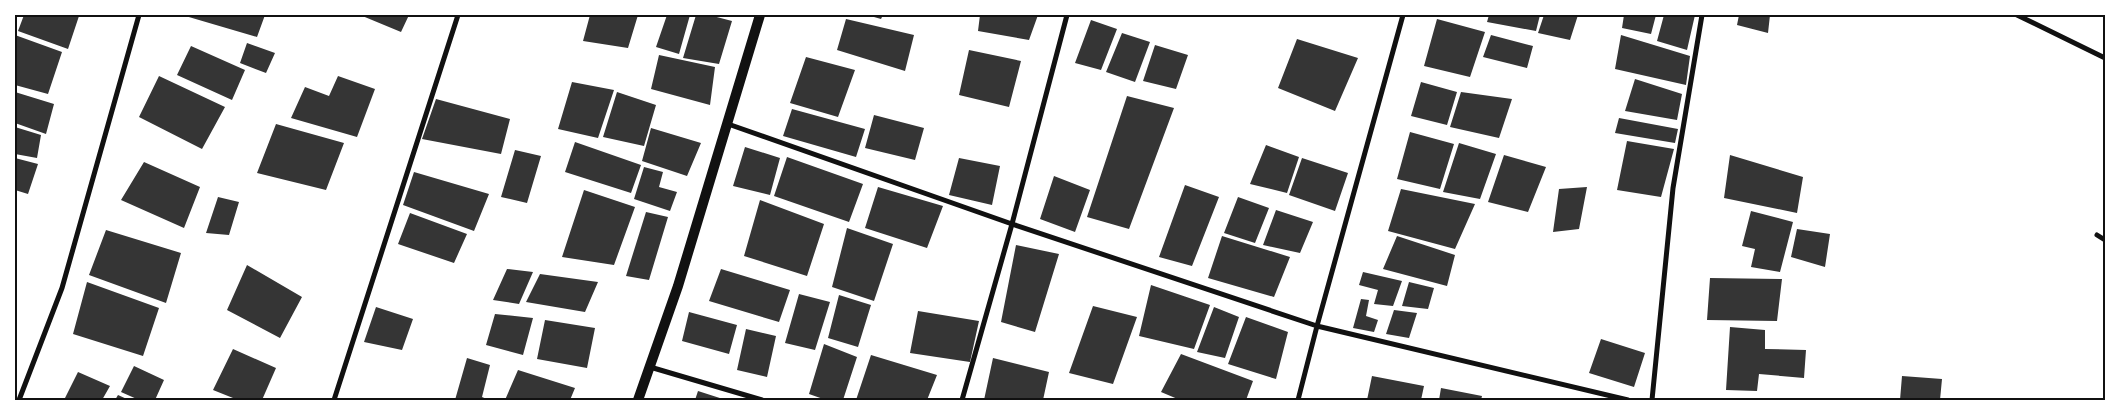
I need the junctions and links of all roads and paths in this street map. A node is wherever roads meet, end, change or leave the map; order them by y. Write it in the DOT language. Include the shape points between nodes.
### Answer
graph roads {
  1 [pos="139,15"];
  2 [pos="458,15"];
  3 [pos="760,15"];
  4 [pos="1067,15"];
  5 [pos="1402,15"];
  6 [pos="1702,15"];
  7 [pos="2017,15"];
  8 [pos="2105,58"];
  9 [pos="728,124"];
  10 [pos="1012,224"];
  11 [pos="2097,235"];
  12 [pos="2105,240"];
  13 [pos="1317,326"];
  14 [pos="649,367"];
  15 [pos="19,400"];
  16 [pos="334,400"];
  17 [pos="638,400"];
  18 [pos="762,400"];
  19 [pos="962,400"];
  20 [pos="1298,400"];
  21 [pos="1628,400"];
  22 [pos="1652,400"];
  1 -- 15 [label="street" via="62,288"];
  2 -- 16 [label="street"];
  3 -- 9 [label="main road"];
  4 -- 10 [label="street"];
  5 -- 13 [label="street"];
  6 -- 22 [label="street" via="1673,188"];
  7 -- 8 [label="street"];
  9 -- 10 [label="street"];
  9 -- 14 [label="main road" via="678,286"];
  10 -- 13 [label="street"];
  10 -- 19 [label="street"];
  11 -- 12 [label="street"];
  13 -- 20 [label="street"];
  13 -- 21 [label="street"];
  14 -- 17 [label="main road"];
  14 -- 18 [label="street"];
}
